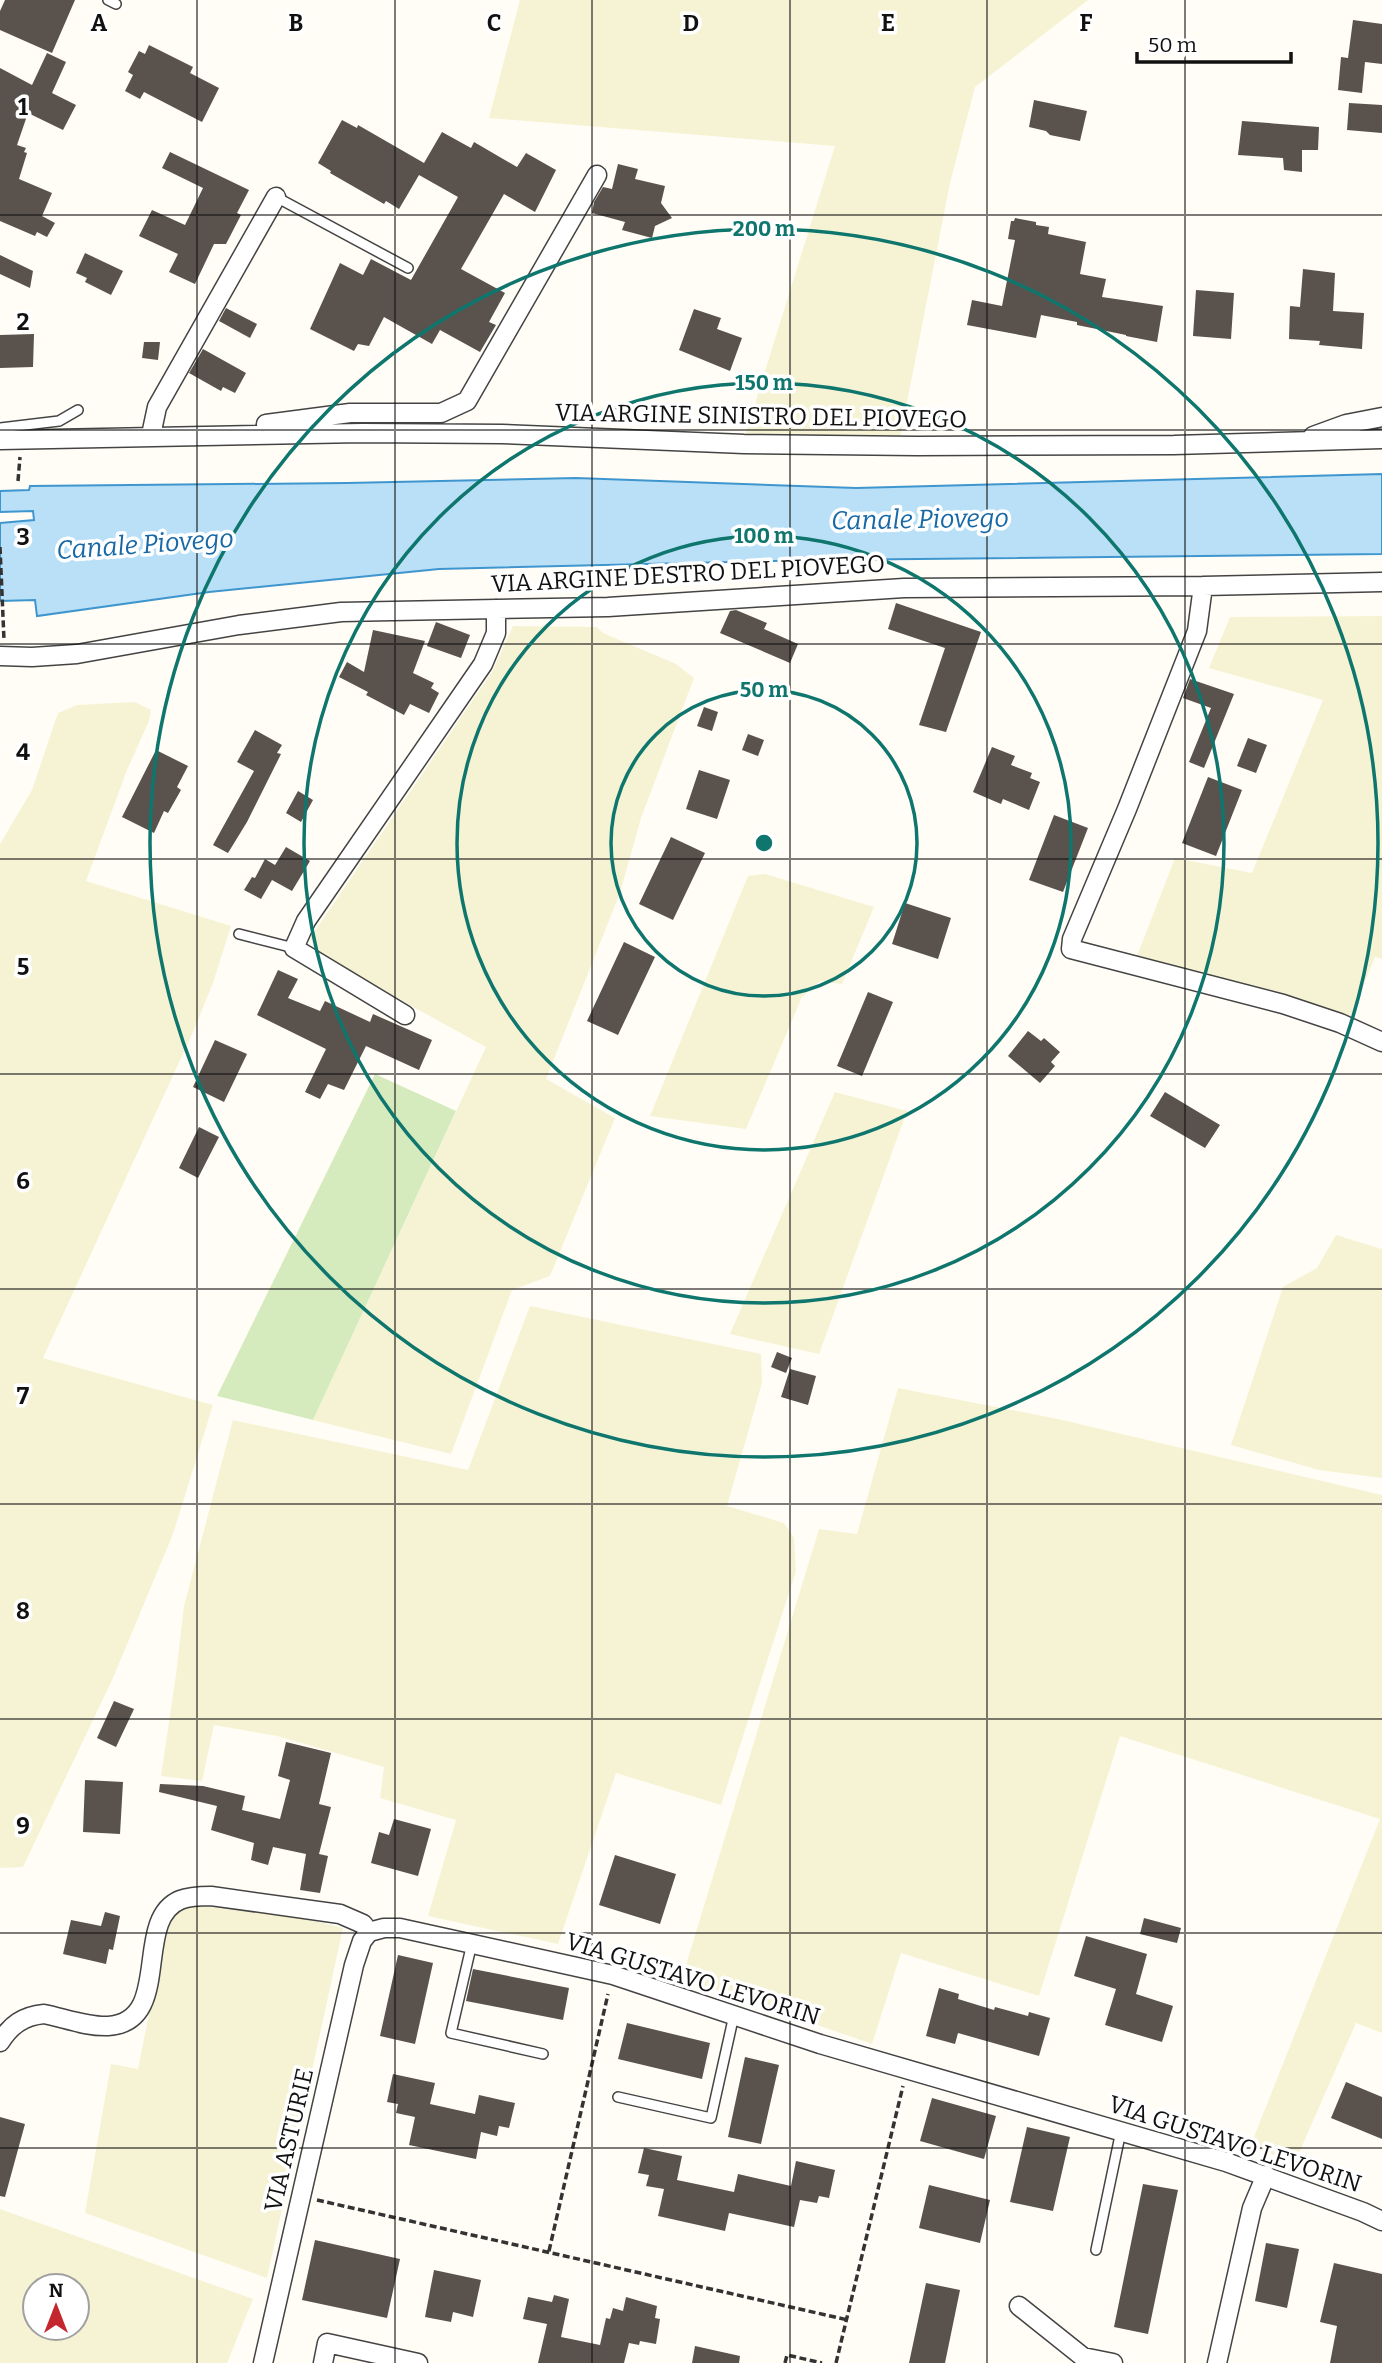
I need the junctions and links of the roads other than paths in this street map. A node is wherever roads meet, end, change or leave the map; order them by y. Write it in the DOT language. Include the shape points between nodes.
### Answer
graph roads {
  1 [pos="597,175"];
  2 [pos="276,197"];
  3 [pos="408,268"];
  4 [pos="78,410"];
  5 [pos="1382,417"];
  6 [pos="0,428"];
  7 [pos="222,434"];
  8 [pos="151,435"];
  9 [pos="0,439"];
  10 [pos="1382,439"];
  11 [pos="1300,441"];
  12 [pos="1382,582"];
  13 [pos="1203,586"];
  14 [pos="496,609"];
  15 [pos="2,648"];
  16 [pos="239,934"];
  17 [pos="294,948"];
  18 [pos="405,1015"];
  19 [pos="1382,1042"];
  20 [pos="369,1932"];
  21 [pos="472,1942"];
  22 [pos="734,2015"];
  23 [pos="0,2042"];
  24 [pos="543,2054"];
  25 [pos="618,2097"];
  26 [pos="1121,2132"];
  27 [pos="1266,2175"];
  28 [pos="1382,2221"];
  29 [pos="1096,2250"];
  30 [pos="1019,2306"];
  31 [pos="263,2363"];
  32 [pos="323,2363"];
  33 [pos="418,2363"];
  34 [pos="1113,2363"];
  35 [pos="1217,2363"];
  1 -- 7 [label="street, VIA ARGINE SINISTRO DEL PIOVEGO" via="467,401 441,413 349,414"];
  2 -- 3 [label="lane"];
  2 -- 8 [label="street" via="157,407"];
  4 -- 6 [label="lane" via="59,421"];
  5 -- 11 [label="street, VIA ARGINE SINISTRO DEL PIOVEGO"];
  7 -- 8 [label="street, VIA ARGINE SINISTRO DEL PIOVEGO"];
  7 -- 11 [label="street, VIA ARGINE SINISTRO DEL PIOVEGO" via="502,434 917,446"];
  8 -- 9 [label="street, VIA ARGINE SINISTRO DEL PIOVEGO"];
  10 -- 11 [label="street, VIA ARGINE SINISTRO DEL PIOVEGO"];
  12 -- 13 [label="street, VIA ARGINE DESTRO DEL PIOVEGO"];
  13 -- 14 [label="street, VIA ARGINE DESTRO DEL PIOVEGO" via="904,588 608,607"];
  13 -- 19 [label="street" via="1197,631 1071,949 1283,1004"];
  14 -- 15 [label="street, VIA ARGINE DESTRO DEL PIOVEGO" via="300,616 77,654 32,657"];
  14 -- 17 [label="street" via="496,633 483,664 306,921"];
  16 -- 17 [label="lane"];
  17 -- 18 [label="street"];
  20 -- 21 [label="street, VIA GUSTAVO LEVORIN" via="400,1928"];
  20 -- 23 [label="street" via="363,1924 340,1914 194,1896 171,1906 160,1924 145,2001 130,2018 107,2026 44,2014 26,2017"];
  20 -- 31 [label="street, VIA ASTURIE" via="357,1951"];
  21 -- 22 [label="street, VIA GUSTAVO LEVORIN" via="613,1975"];
  21 -- 24 [label="lane" via="451,2033"];
  22 -- 25 [label="lane" via="711,2118"];
  22 -- 26 [label="street, VIA GUSTAVO LEVORIN"];
  26 -- 27 [label="street, VIA GUSTAVO LEVORIN"];
  26 -- 29 [label="lane"];
  27 -- 28 [label="street, VIA GUSTAVO LEVORIN"];
  27 -- 35 [label="street" via="1252,2208"];
  30 -- 34 [label="street" via="1083,2357"];
  32 -- 33 [label="street" via="327,2343"];
}
